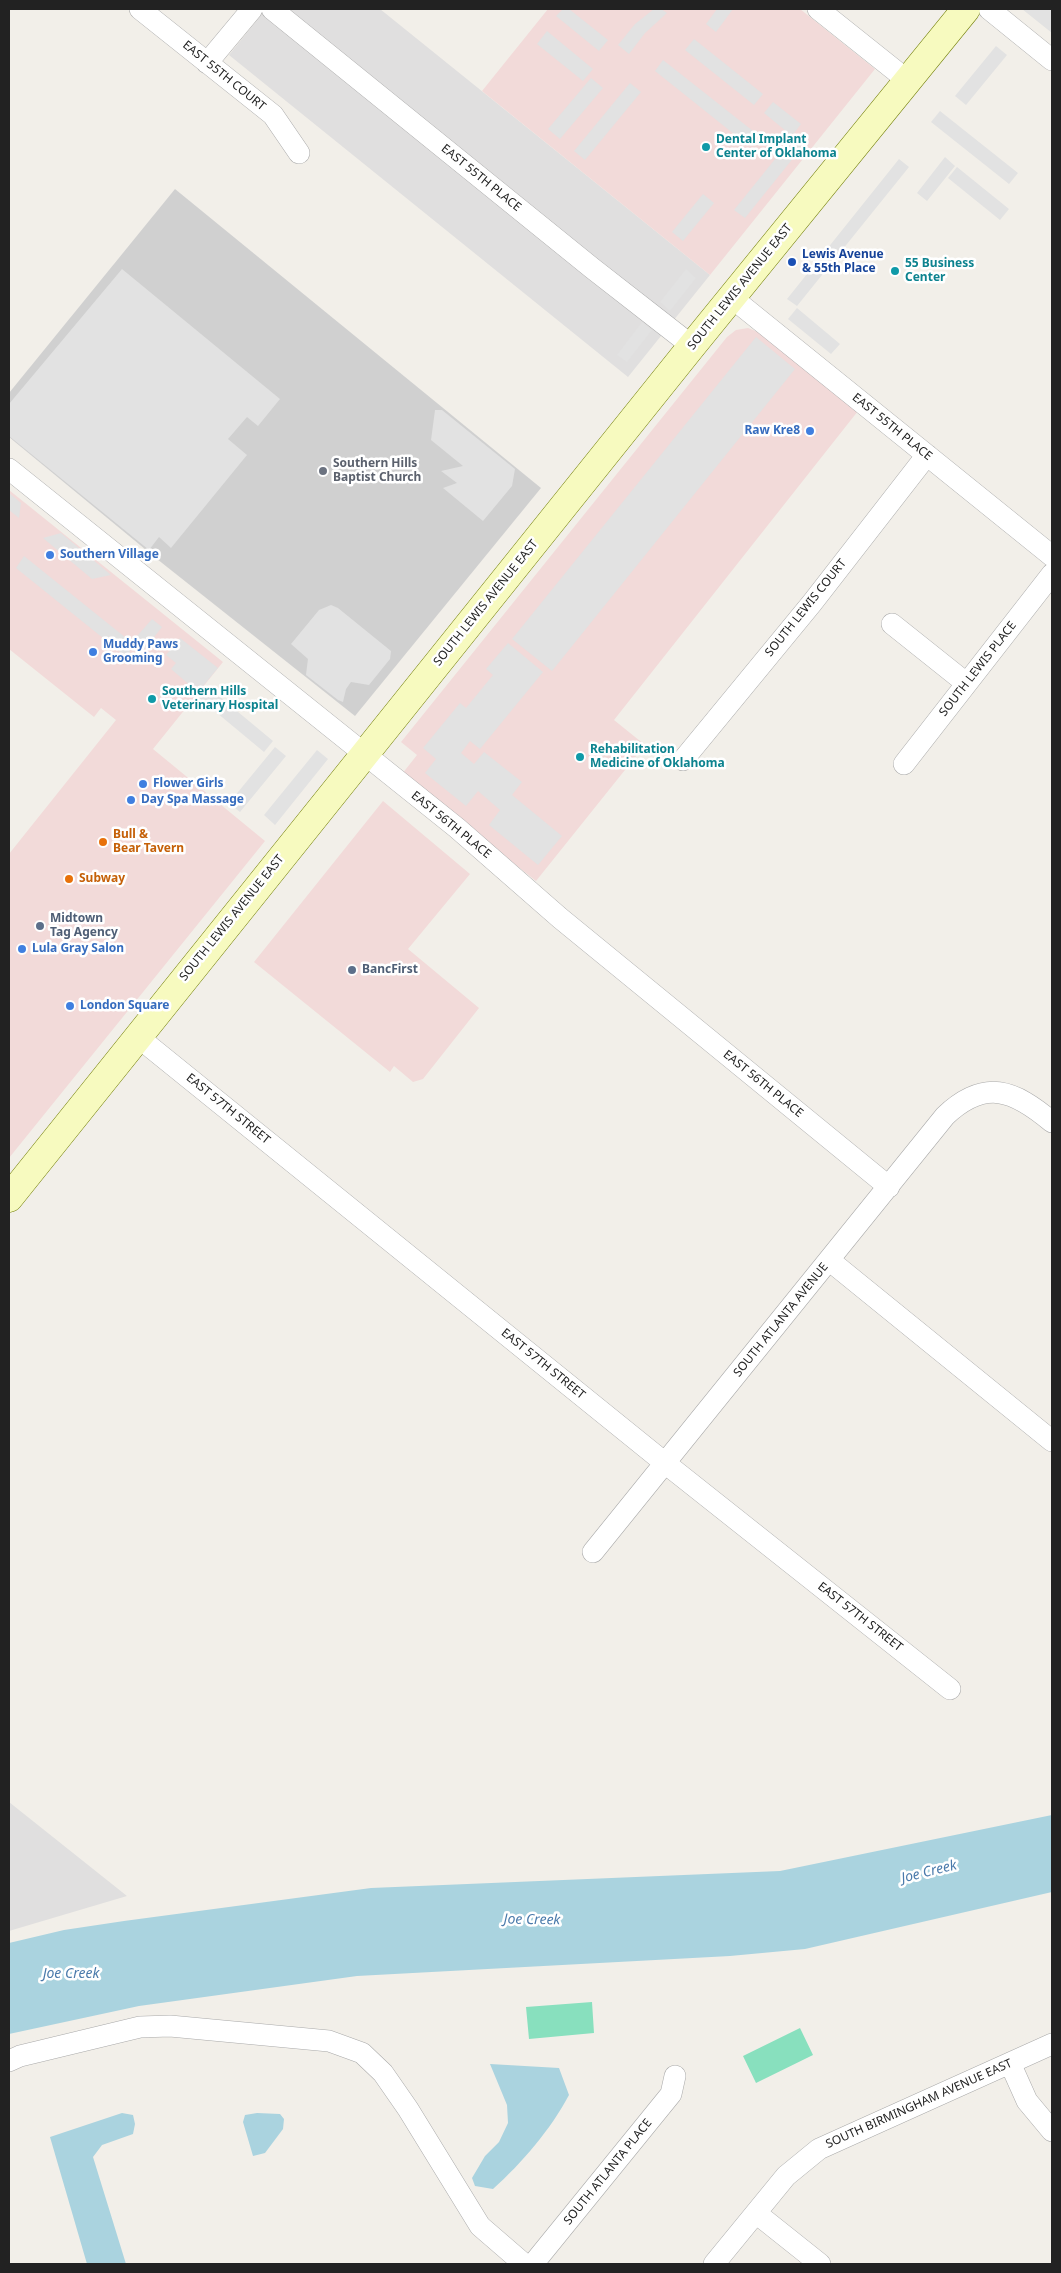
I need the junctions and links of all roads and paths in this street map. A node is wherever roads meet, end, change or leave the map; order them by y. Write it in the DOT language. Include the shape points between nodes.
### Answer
graph roads {
  1 [pos="140,9"];
  2 [pos="252,9"];
  3 [pos="272,9"];
  4 [pos="818,9"];
  5 [pos="966,9"];
  6 [pos="989,9"];
  7 [pos="1052,60"];
  8 [pos="207,63"];
  9 [pos="907,80"];
  10 [pos="299,153"];
  11 [pos="731,298"];
  12 [pos="692,346"];
  13 [pos="927,455"];
  14 [pos="9,469"];
  15 [pos="1052,556"];
  16 [pos="1052,574"];
  17 [pos="892,624"];
  18 [pos="966,683"];
  19 [pos="365,754"];
  20 [pos="683,760"];
  21 [pos="904,764"];
  22 [pos="138,1037"];
  23 [pos="1052,1122"];
  24 [pos="889,1187"];
  25 [pos="9,1198"];
  26 [pos="829,1260"];
  27 [pos="1052,1441"];
  28 [pos="665,1463"];
  29 [pos="593,1552"];
  30 [pos="950,1689"];
  31 [pos="1052,2044"];
  32 [pos="9,2062"];
  33 [pos="1010,2063"];
  34 [pos="676,2076"];
  35 [pos="1052,2131"];
  36 [pos="756,2213"];
  37 [pos="524,2264"];
  38 [pos="533,2264"];
  39 [pos="714,2264"];
  40 [pos="820,2264"];
  1 -- 8 [label="street, EAST 55TH COURT"];
  2 -- 8 [label="street"];
  3 -- 12 [label="street, EAST 55TH PLACE"];
  4 -- 9 [label="street"];
  5 -- 9 [label="main road, SOUTH LEWIS AVENUE EAST"];
  6 -- 7 [label="street"];
  8 -- 10 [label="street, EAST 55TH COURT" via="273,115"];
  9 -- 11 [label="main road, SOUTH LEWIS AVENUE EAST"];
  11 -- 12 [label="main road, SOUTH LEWIS AVENUE EAST"];
  11 -- 13 [label="street, EAST 55TH PLACE"];
  12 -- 19 [label="main road, SOUTH LEWIS AVENUE EAST"];
  13 -- 15 [label="street, EAST 55TH PLACE"];
  13 -- 20 [label="street, SOUTH LEWIS COURT" via="812,603"];
  14 -- 19 [label="street, EAST 56TH PLACE"];
  16 -- 18 [label="street, SOUTH LEWIS PLACE"];
  17 -- 18 [label="street"];
  18 -- 21 [label="street, SOUTH LEWIS PLACE"];
  19 -- 22 [label="main road, SOUTH LEWIS AVENUE EAST"];
  19 -- 24 [label="street, EAST 56TH PLACE"];
  22 -- 25 [label="main road, SOUTH LEWIS AVENUE EAST"];
  22 -- 28 [label="street, EAST 57TH STREET"];
  23 -- 24 [label="street, SOUTH ATLANTA AVENUE" via="1014,1095 997,1092 974,1096 945,1116"];
  24 -- 26 [label="street, SOUTH ATLANTA AVENUE"];
  26 -- 27 [label="street"];
  26 -- 28 [label="street, SOUTH ATLANTA AVENUE"];
  28 -- 29 [label="street, SOUTH ATLANTA AVENUE"];
  28 -- 30 [label="street, EAST 57TH STREET"];
  31 -- 33 [label="street, SOUTH BIRMINGHAM AVENUE EAST"];
  32 -- 37 [label="street" via="20,2056 140,2026 329,2041 362,2053 383,2073 408,2109 480,2226"];
  33 -- 35 [label="street" via="1027,2100"];
  33 -- 36 [label="street, SOUTH BIRMINGHAM AVENUE EAST" via="819,2149 786,2176"];
  34 -- 38 [label="street, SOUTH ATLANTA PLACE" via="671,2094"];
  36 -- 39 [label="street, SOUTH BIRMINGHAM AVENUE EAST"];
  36 -- 40 [label="street"];
}
